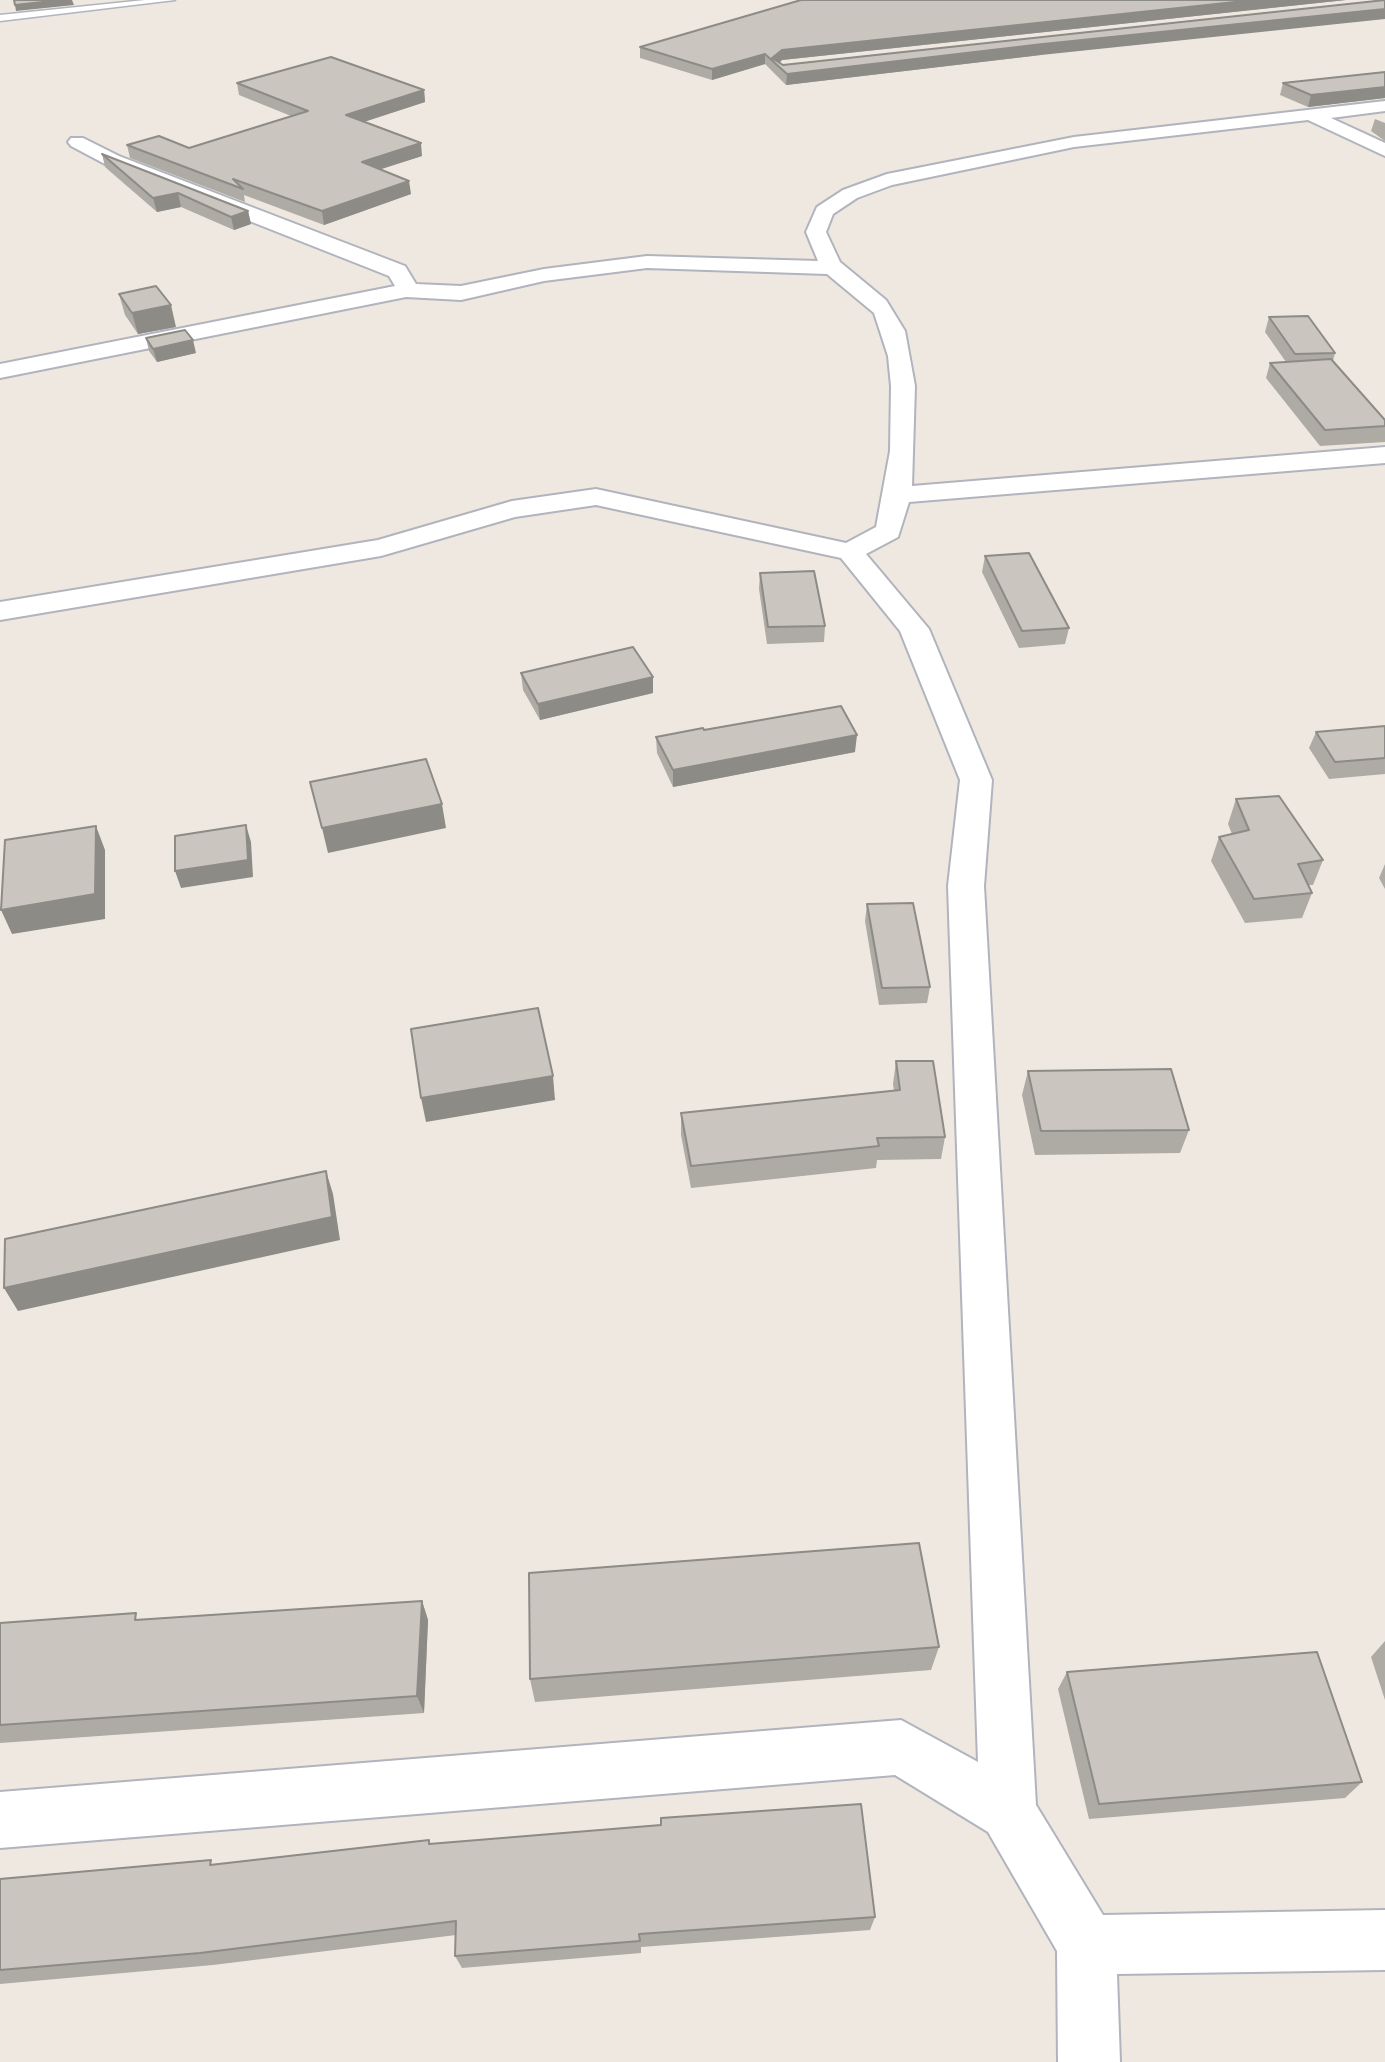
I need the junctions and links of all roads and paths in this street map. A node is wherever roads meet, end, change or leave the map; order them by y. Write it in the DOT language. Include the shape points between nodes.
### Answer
graph roads {
  1 [pos="172,0"];
  2 [pos="0,18"];
  3 [pos="1385,106"];
  4 [pos="1311,115"];
  5 [pos="77,142"];
  6 [pos="1385,150"];
  7 [pos="833,268"];
  8 [pos="406,290"];
  9 [pos="0,370"];
  10 [pos="1385,455"];
  11 [pos="898,495"];
  12 [pos="850,552"];
  13 [pos="0,611"];
  14 [pos="1008,1812"];
  15 [pos="0,1821"];
  16 [pos="1385,1940"];
  17 [pos="1087,1945"];
  18 [pos="1089,2062"];
  1 -- 2 [label="lane"];
  3 -- 4 [label="street"];
  4 -- 6 [label="street"];
  4 -- 7 [label="street" via="1074,142 887,180 850,194 824,211 816,232"];
  5 -- 8 [label="street" via="112,160 397,271"];
  7 -- 8 [label="street" via="647,262 544,275 461,293"];
  7 -- 11 [label="street" via="883,310 898,337 904,398"];
  8 -- 9 [label="street"];
  10 -- 11 [label="street"];
  11 -- 12 [label="street" via="888,531"];
  12 -- 13 [label="street" via="596,497 512,509 381,548"];
  12 -- 14 [label="street" via="914,629 976,780 966,886"];
  14 -- 15 [label="street" via="901,1746"];
  14 -- 17 [label="street"];
  16 -- 17 [label="street"];
  17 -- 18 [label="street"];
}
